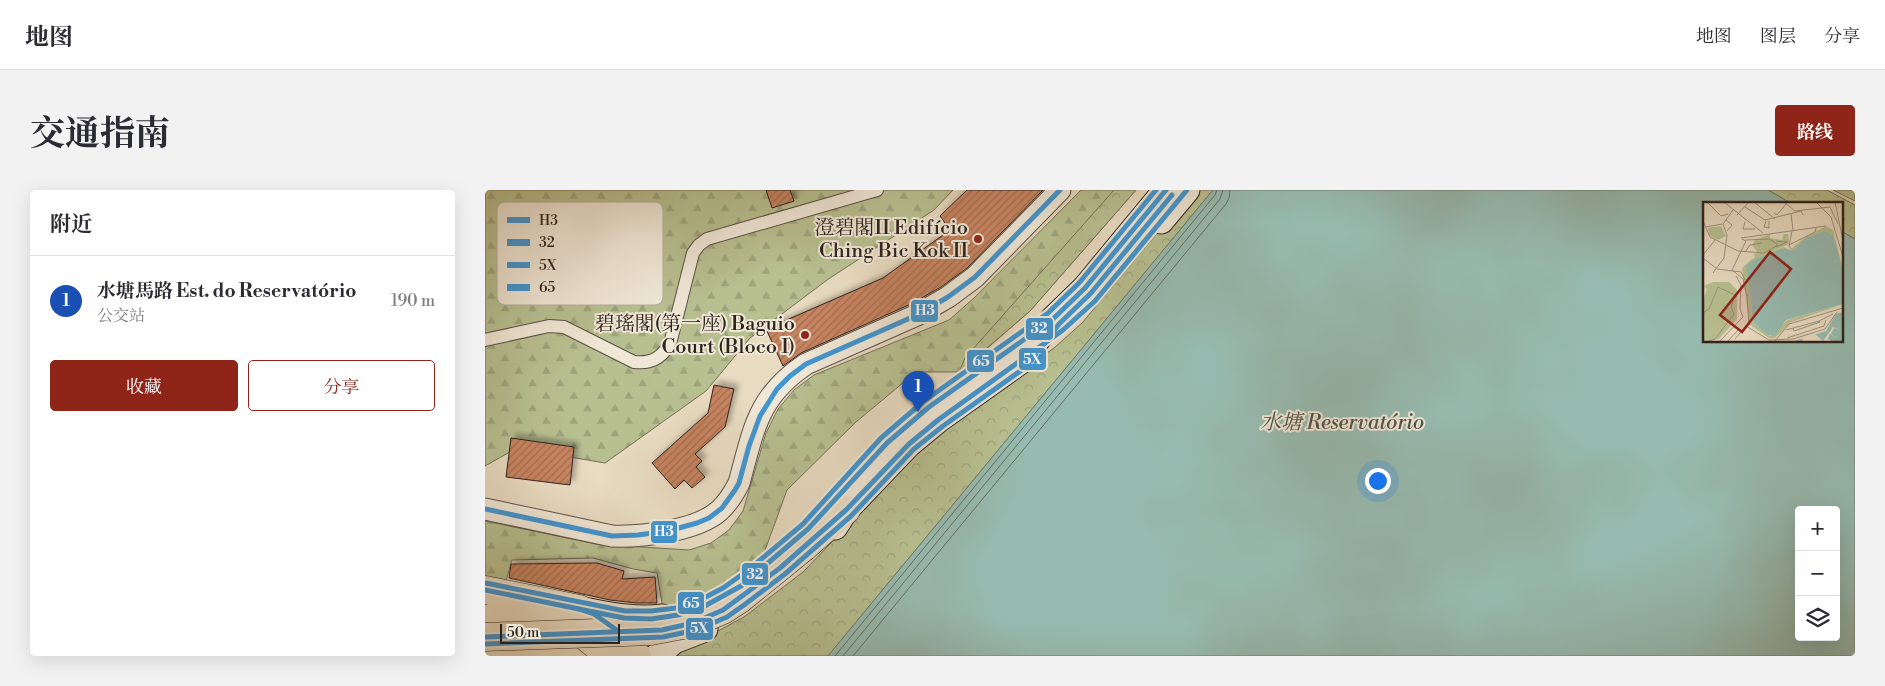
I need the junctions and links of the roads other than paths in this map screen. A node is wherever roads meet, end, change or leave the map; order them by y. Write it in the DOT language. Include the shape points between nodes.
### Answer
graph roads {
  1 [pos="877,190"];
  2 [pos="1060,190"];
  3 [pos="1145,190"];
  4 [pos="1166,190"];
  5 [pos="1187,190"];
  6 [pos="485,340"];
  7 [pos="1016,354"];
  8 [pos="485,509"];
  9 [pos="846,510"];
  10 [pos="485,590"];
  11 [pos="579,609"];
  12 [pos="485,619"];
  13 [pos="485,637"];
  14 [pos="607,656"];
  15 [pos="637,656"];
  16 [pos="657,656"];
  1 -- 6 [label="street" via="707,239 699,245 693,254 668,349 653,361 634,362 564,327 549,326"];
  2 -- 8 [label="street" via="975,277 948,297 917,315 806,364 778,386 759,416 734,493 710,517 654,534 612,536"];
  3 -- 7 [label="main road"];
  4 -- 7 [label="main road" via="1085,288"];
  5 -- 7 [label="main road" via="1095,301 1063,330"];
  7 -- 9 [label="main road" via="909,444"];
  7 -- 11 [label="main road" via="929,407 894,436 808,529 727,594 686,612 651,619 623,618"];
  9 -- 13 [label="main road, bridge" via="740,599 693,623 651,631"];
  9 -- 16 [label="main road" via="829,536 791,574 737,614 674,641"];
  10 -- 11 [label="main road"];
  11 -- 15 [label="main road" via="608,622 620,632"];
  12 -- 14 [label="main road" via="545,618 578,631"];
}
